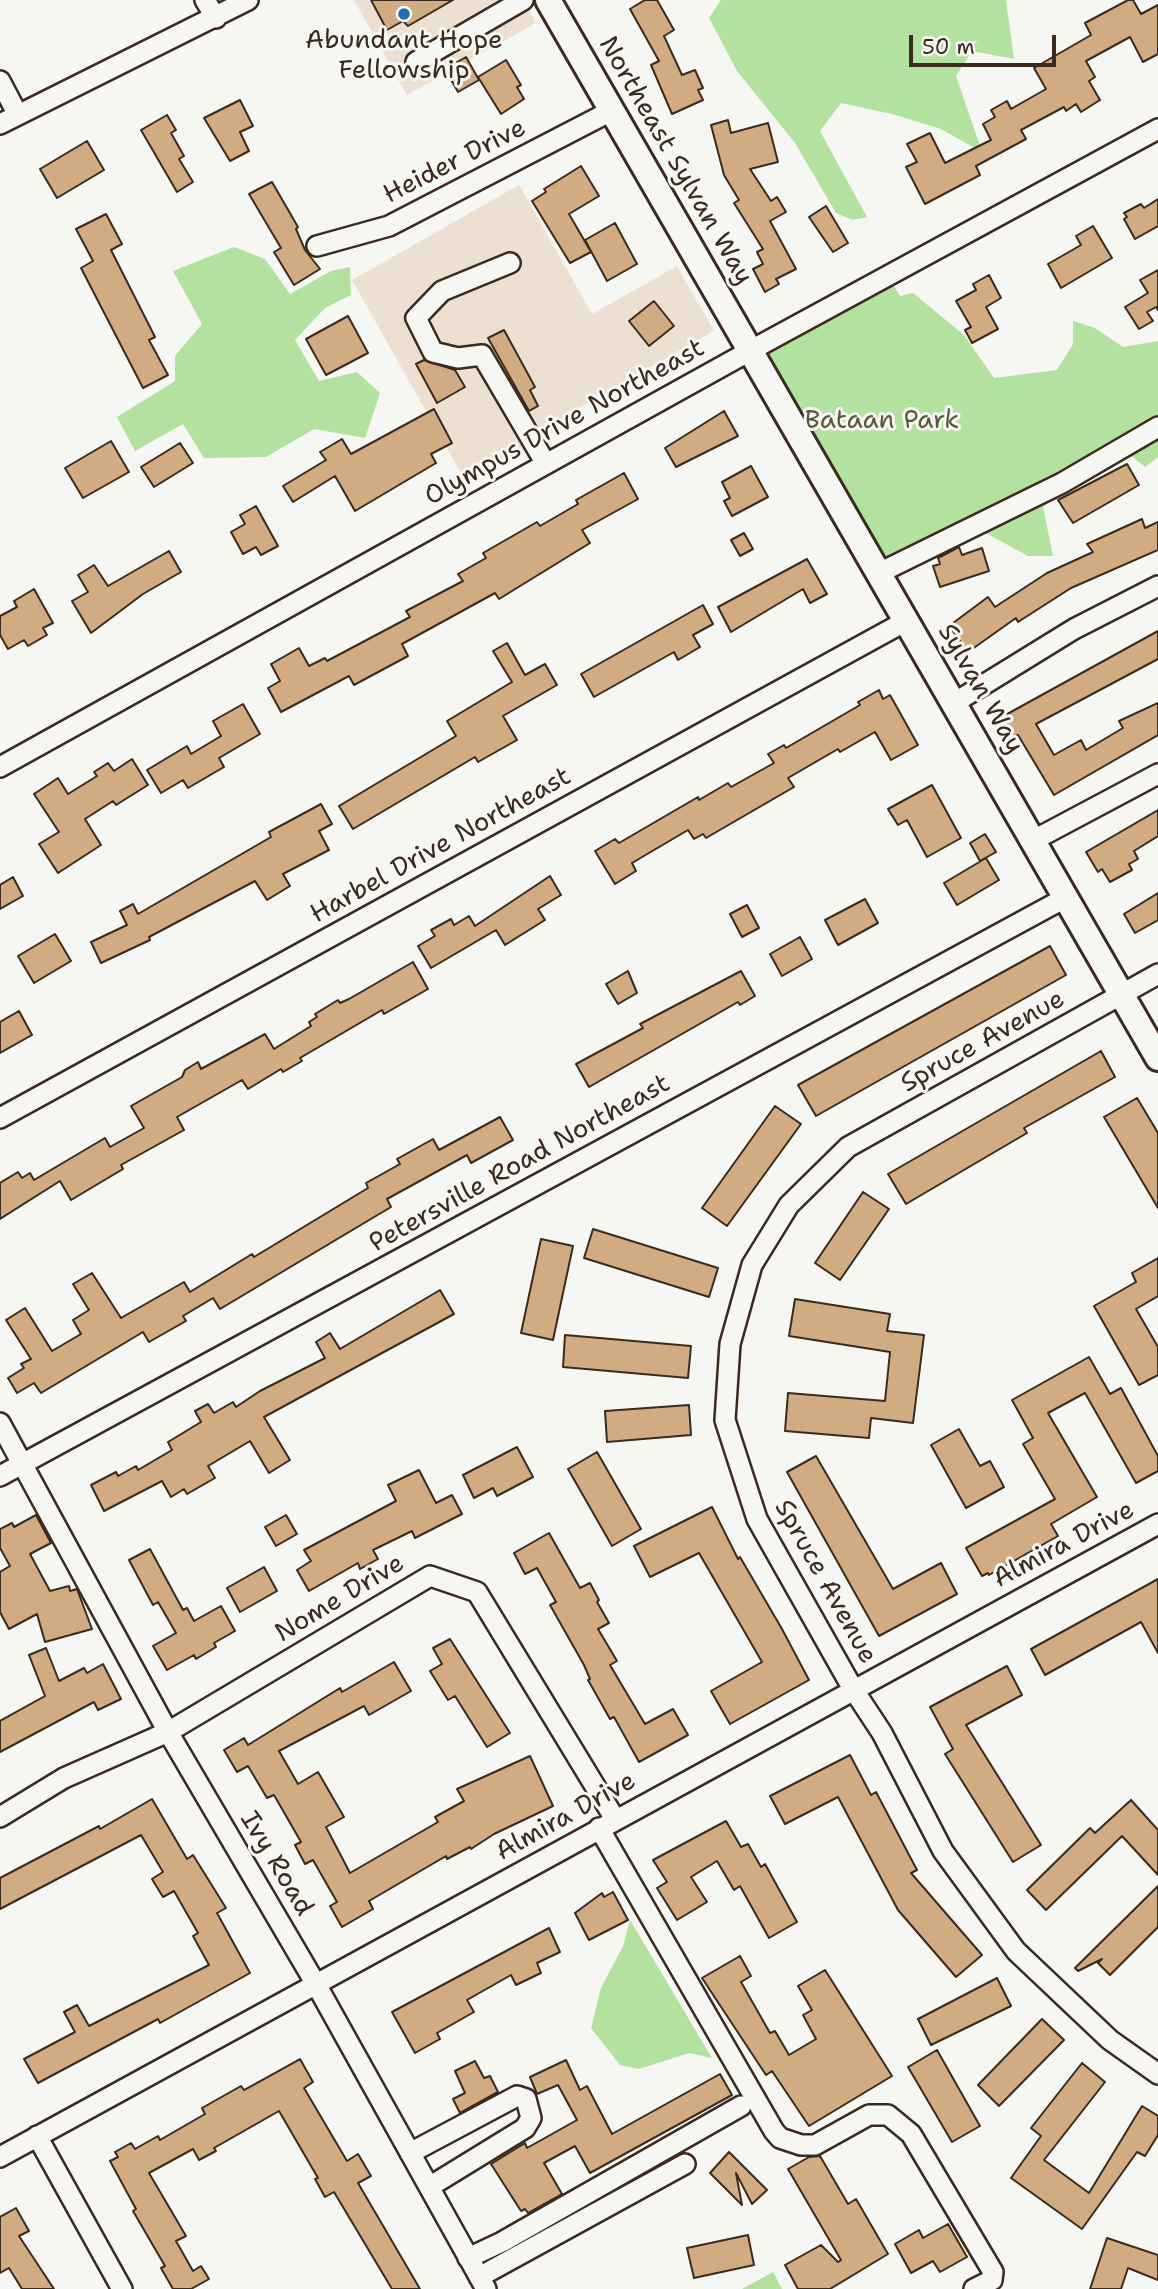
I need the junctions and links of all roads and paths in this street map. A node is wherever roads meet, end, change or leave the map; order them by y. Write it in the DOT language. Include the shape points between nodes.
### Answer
graph roads {
  1 [pos="205,0"];
  2 [pos="248,0"];
  3 [pos="523,0"];
  4 [pos="548,0"];
  5 [pos="216,18"];
  6 [pos="416,62"];
  7 [pos="0,81"];
  8 [pos="611,111"];
  9 [pos="18,115"];
  10 [pos="0,124"];
  11 [pos="1158,129"];
  12 [pos="317,246"];
  13 [pos="510,263"];
  14 [pos="750,351"];
  15 [pos="1158,427"];
  16 [pos="546,464"];
  17 [pos="879,573"];
  18 [pos="1158,586"];
  19 [pos="906,621"];
  20 [pos="954,703"];
  21 [pos="0,767"];
  22 [pos="1158,774"];
  23 [pos="1032,841"];
  24 [pos="1065,898"];
  25 [pos="1158,974"];
  26 [pos="1121,995"];
  27 [pos="1158,1058"];
  28 [pos="0,1118"];
  29 [pos="0,1423"];
  30 [pos="23,1464"];
  31 [pos="0,1476"];
  32 [pos="1158,1524"];
  33 [pos="853,1689"];
  34 [pos="167,1732"];
  35 [pos="0,1817"];
  36 [pos="607,1824"];
  37 [pos="317,1986"];
  38 [pos="1158,2074"];
  39 [pos="741,2106"];
  40 [pos="37,2136"];
  41 [pos="410,2152"];
  42 [pos="0,2157"];
  43 [pos="685,2164"];
  44 [pos="429,2187"];
  45 [pos="468,2258"];
  46 [pos="482,2283"];
  47 [pos="122,2289"];
  48 [pos="974,2289"];
  1 -- 5 [label="street"];
  2 -- 5 [label="street"];
  3 -- 6 [label="street"];
  4 -- 8 [label="main road, Northeast Sylvan Way"];
  5 -- 9 [label="street"];
  7 -- 9 [label="street"];
  8 -- 12 [label="street, Heider Drive" via="389,226"];
  8 -- 14 [label="main road, Northeast Sylvan Way"];
  9 -- 10 [label="street"];
  11 -- 14 [label="street, Olympus Drive Northeast"];
  13 -- 16 [label="street" via="442,291 416,318 433,352 458,358 482,355"];
  14 -- 16 [label="street, Olympus Drive Northeast"];
  14 -- 17 [label="main road, Sylvan Way"];
  15 -- 17 [label="street" via="1062,482"];
  16 -- 21 [label="street, Olympus Drive Northeast"];
  17 -- 19 [label="main road, Sylvan Way"];
  18 -- 20 [label="street" via="1074,629"];
  19 -- 20 [label="main road, Sylvan Way"];
  19 -- 28 [label="street, Harbel Drive Northeast"];
  20 -- 23 [label="main road, Sylvan Way"];
  22 -- 23 [label="street"];
  23 -- 24 [label="main road, Sylvan Way"];
  24 -- 26 [label="main road, Sylvan Way"];
  24 -- 30 [label="street, Petersville Road Northeast"];
  25 -- 26 [label="street, Spruce Avenue"];
  26 -- 27 [label="main road, Sylvan Way"];
  26 -- 33 [label="street, Spruce Avenue" via="848,1147 789,1205 752,1265 730,1344 725,1420 757,1519"];
  29 -- 30 [label="street, Ivy Road"];
  30 -- 31 [label="street, Petersville Road Northeast"];
  30 -- 34 [label="street, Ivy Road"];
  32 -- 33 [label="street, Almira Drive"];
  33 -- 36 [label="street, Almira Drive"];
  33 -- 38 [label="street, Spruce Avenue" via="882,1733 943,1852 1016,1951 1110,2040"];
  34 -- 35 [label="street, Nome Drive" via="64,1779"];
  34 -- 36 [label="street, Nome Drive" via="430,1576 477,1592"];
  34 -- 37 [label="street, Ivy Road"];
  36 -- 37 [label="street, Almira Drive"];
  36 -- 48 [label="street, Nome Drive" via="774,2131 801,2145 815,2145 869,2115 888,2115 911,2134 993,2272 992,2280"];
  37 -- 40 [label="street, Almira Drive"];
  37 -- 41 [label="street, Ivy Road"];
  39 -- 45 [label="street"];
  40 -- 42 [label="street, Almira Drive"];
  40 -- 47 [label="street"];
  41 -- 44 [label="street, Ivy Road"];
  41 -- 44 [label="street" via="517,2096 526,2099 531,2118 525,2128"];
  43 -- 46 [label="street"];
  44 -- 45 [label="street, Ivy Road"];
  45 -- 46 [label="street, Ivy Road"];
}
